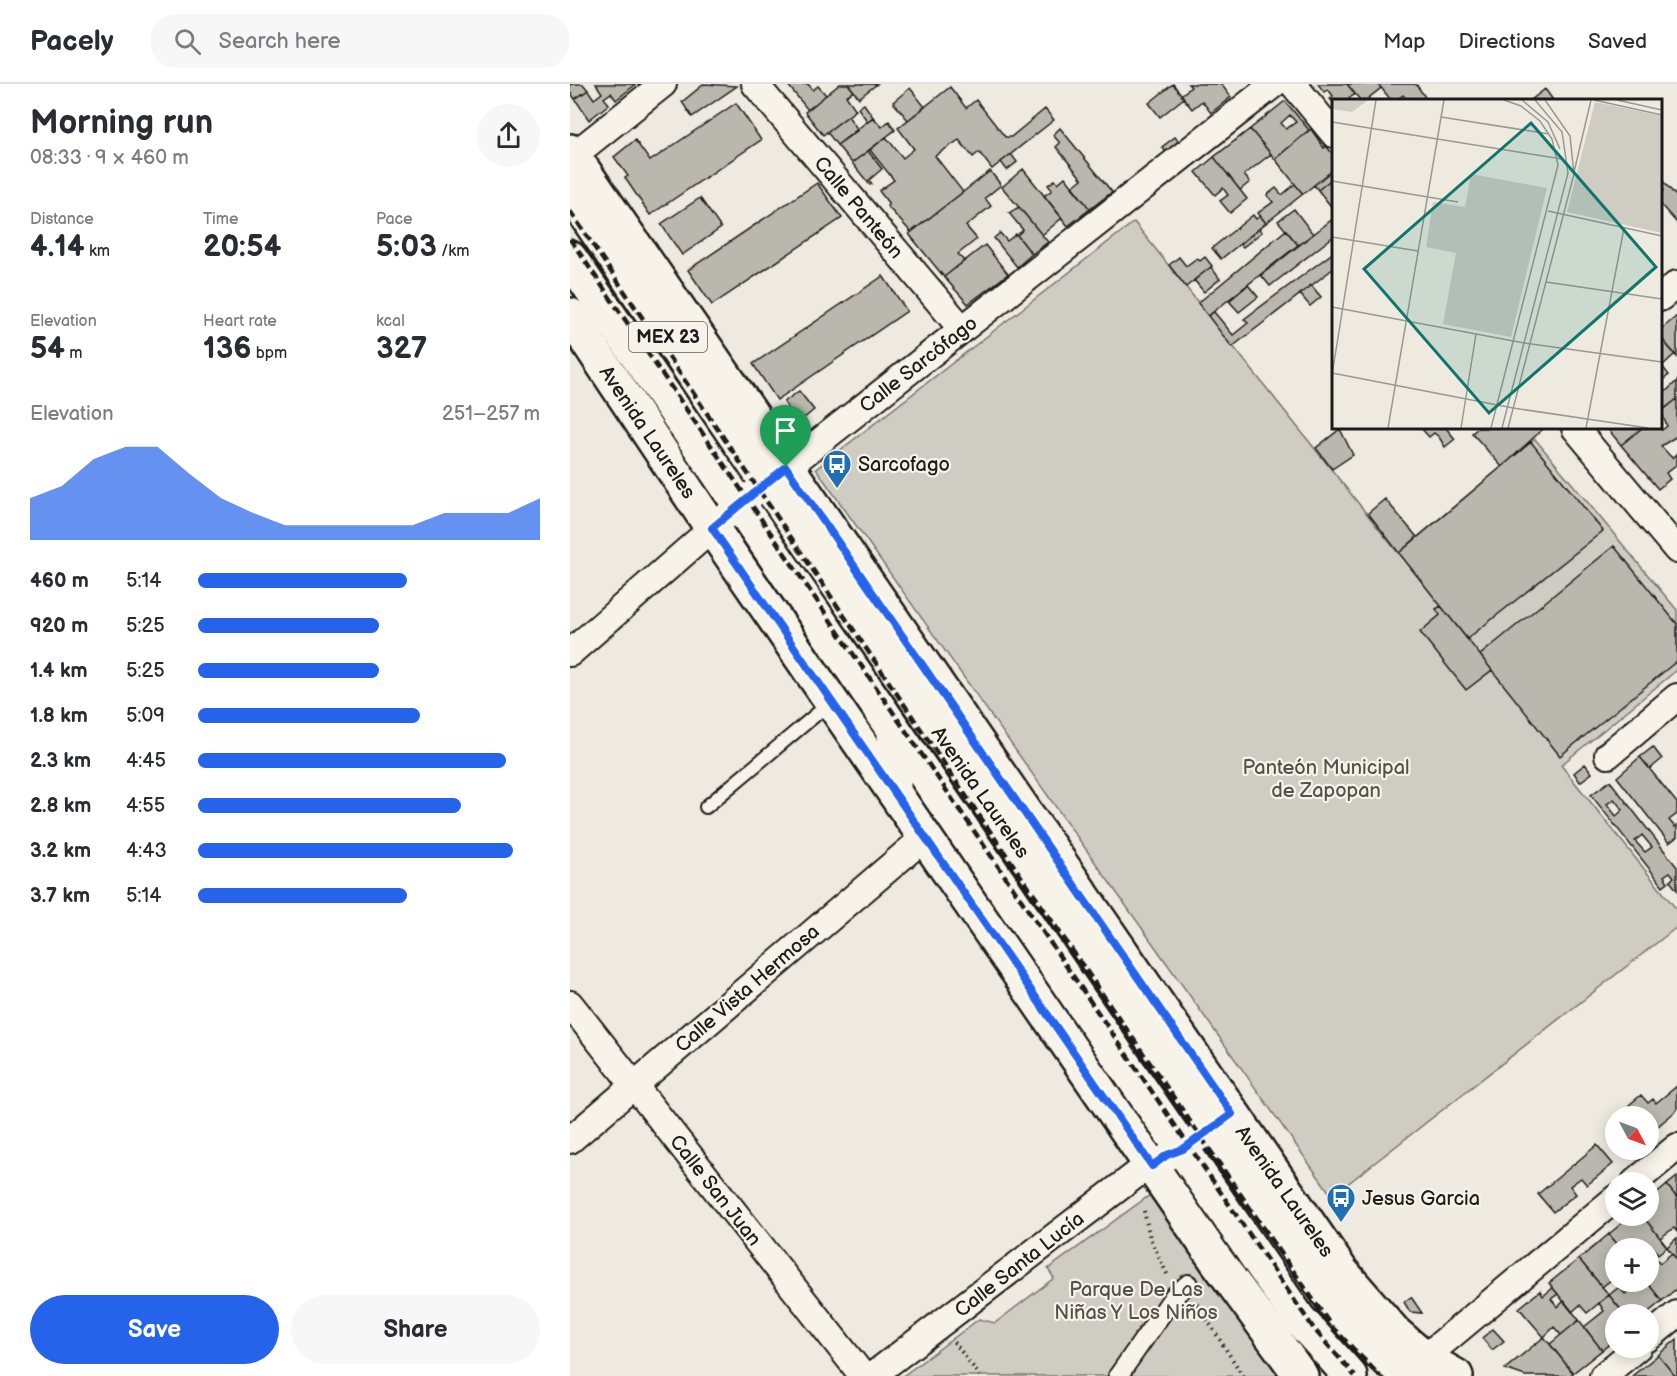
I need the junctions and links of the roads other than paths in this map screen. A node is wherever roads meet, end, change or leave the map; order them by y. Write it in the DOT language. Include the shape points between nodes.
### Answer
graph roads {
  1 [pos="663,84"];
  2 [pos="755,84"];
  3 [pos="1274,84"];
  4 [pos="1293,84"];
  5 [pos="1332,132"];
  6 [pos="571,155"];
  7 [pos="570,192"];
  8 [pos="570,258"];
  9 [pos="1677,284"];
  10 [pos="1662,295"];
  11 [pos="570,315"];
  12 [pos="962,329"];
  13 [pos="1576,429"];
  14 [pos="776,475"];
  15 [pos="738,505"];
  16 [pos="712,528"];
  17 [pos="1677,550"];
  18 [pos="570,653"];
  19 [pos="1677,697"];
  20 [pos="832,702"];
  21 [pos="894,730"];
  22 [pos="1608,755"];
  23 [pos="894,792"];
  24 [pos="706,807"];
  25 [pos="924,837"];
  26 [pos="1149,995"];
  27 [pos="570,1004"];
  28 [pos="1147,1031"];
  29 [pos="634,1085"];
  30 [pos="1218,1120"];
  31 [pos="570,1140"];
  32 [pos="1677,1147"];
  33 [pos="1170,1153"];
  34 [pos="1647,1172"];
  35 [pos="1605,1207"];
  36 [pos="1183,1288"];
  37 [pos="1677,1314"];
  38 [pos="1659,1329"];
  39 [pos="1625,1358"];
  40 [pos="1413,1369"];
  41 [pos="862,1376"];
  42 [pos="872,1376"];
  43 [pos="1118,1376"];
  44 [pos="1301,1376"];
  45 [pos="1350,1376"];
  46 [pos="1456,1376"];
  47 [pos="1603,1376"];
  1 -- 6 [label="street"];
  2 -- 12 [label="street, Calle Panteón"];
  3 -- 12 [label="street, Calle Sarcófago"];
  4 -- 5 [label="street"];
  6 -- 14 [label="main road, Avenida Laureles"];
  7 -- 14 [label="main road, Avenida Laureles / MEX 23"];
  8 -- 15 [label="main road, Avenida Laureles / MEX 23"];
  9 -- 10 [label="street"];
  11 -- 16 [label="main road, Avenida Laureles"];
  12 -- 14 [label="street, Calle Sarcófago"];
  13 -- 17 [label="street"];
  14 -- 15 [label="street, Calle Sarcófago"];
  14 -- 26 [label="main road, Avenida Laureles"];
  14 -- 28 [label="main road, Avenida Laureles / MEX 23"];
  15 -- 16 [label="street, Calle Sarcófago"];
  15 -- 21 [label="main road, Avenida Laureles / MEX 23"];
  16 -- 18 [label="street, Calle Sarcófago"];
  16 -- 20 [label="main road, Avenida Laureles"];
  19 -- 22 [label="street"];
  20 -- 23 [label="main road, Avenida Laureles"];
  20 -- 24 [label="lane"];
  21 -- 23 [label="main road"];
  21 -- 33 [label="main road, Avenida Laureles / MEX 23"];
  23 -- 25 [label="main road, Avenida Laureles"];
  25 -- 29 [label="street, Calle Vista Hermosa"];
  25 -- 33 [label="main road, Avenida Laureles"];
  26 -- 28 [label="main road"];
  26 -- 30 [label="main road, Avenida Laureles"];
  27 -- 29 [label="street, Calle San Juan"];
  28 -- 30 [label="main road, Avenida Laureles / MEX 23"];
  29 -- 31 [label="street, Calle Vista Hermosa"];
  29 -- 41 [label="street, Calle San Juan"];
  30 -- 33 [label="street, Calle Santa Lucía"];
  30 -- 40 [label="main road, Avenida Laureles / MEX 23" via="1341,1312 1384,1357"];
  32 -- 34 [label="street"];
  33 -- 42 [label="street, Calle Santa Lucía" via="1142,1170"];
  33 -- 44 [label="main road, Avenida Laureles" via="1216,1260"];
  33 -- 45 [label="main road, Avenida Laureles / MEX 23" via="1299,1319"];
  35 -- 40 [label="street"];
  36 -- 43 [label="street"];
  37 -- 38 [label="street"];
  39 -- 47 [label="street"];
  40 -- 46 [label="main road, Avenida Laureles"];
}
